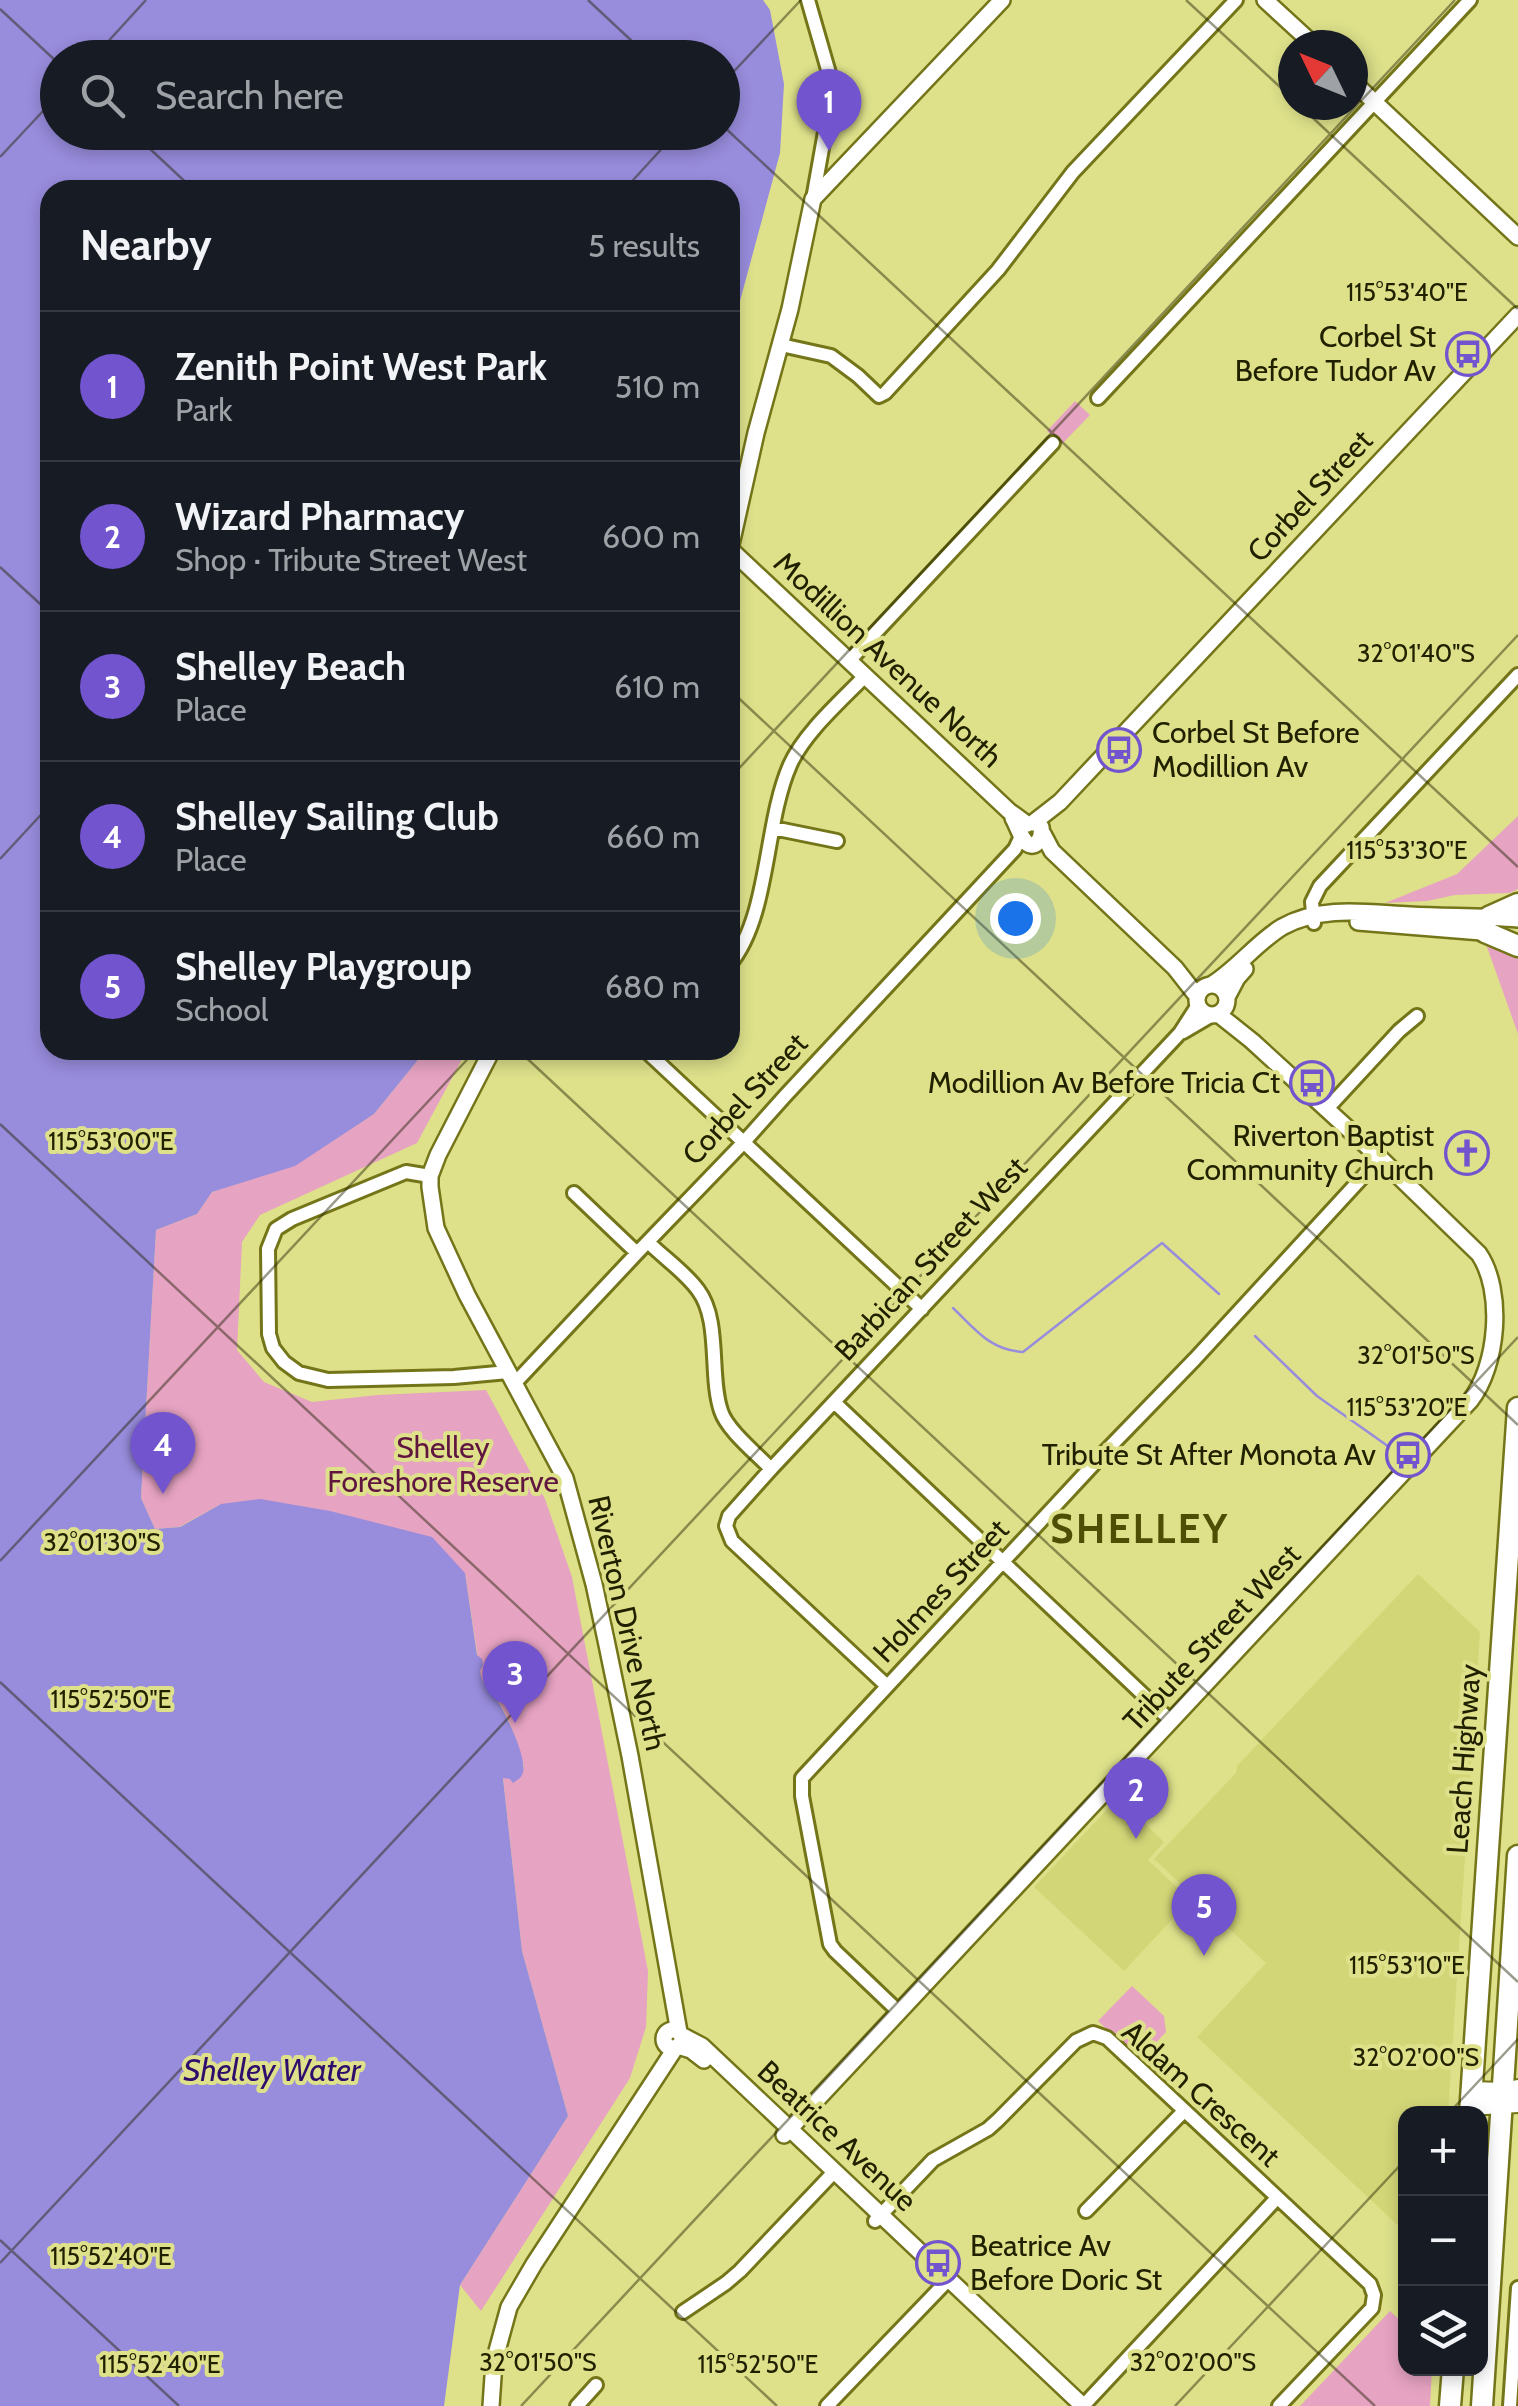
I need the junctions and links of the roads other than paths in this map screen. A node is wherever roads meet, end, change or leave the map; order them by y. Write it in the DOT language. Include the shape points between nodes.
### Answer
graph roads {
  1 [pos="808,0"];
  2 [pos="1002,0"];
  3 [pos="1236,0"];
  4 [pos="1266,0"];
  5 [pos="1470,0"];
  6 [pos="1298,30"];
  7 [pos="1368,96"];
  8 [pos="1375,102"];
  9 [pos="813,199"];
  10 [pos="1518,237"];
  11 [pos="1518,314"];
  12 [pos="780,344"];
  13 [pos="1098,398"];
  14 [pos="1054,443"];
  15 [pos="740,504"];
  16 [pos="740,558"];
  17 [pos="850,661"];
  18 [pos="1518,674"];
  19 [pos="864,676"];
  20 [pos="773,828"];
  21 [pos="1030,835"];
  22 [pos="838,840"];
  23 [pos="1518,904"];
  24 [pos="1314,919"];
  25 [pos="1518,919"];
  26 [pos="1487,924"];
  27 [pos="1518,935"];
  28 [pos="1518,946"];
  29 [pos="740,947"];
  30 [pos="1203,993"];
  31 [pos="1221,1008"];
  32 [pos="1417,1016"];
  33 [pos="1180,1033"];
  34 [pos="487,1060"];
  35 [pos="656,1060"];
  36 [pos="1326,1110"];
  37 [pos="744,1142"];
  38 [pos="1380,1158"];
  39 [pos="430,1176"];
  40 [pos="574,1193"];
  41 [pos="648,1242"];
  42 [pos="636,1253"];
  43 [pos="922,1308"];
  44 [pos="511,1378"];
  45 [pos="834,1402"];
  46 [pos="1518,1408"];
  47 [pos="771,1469"];
  48 [pos="1003,1562"];
  49 [pos="886,1686"];
  50 [pos="1171,1721"];
  51 [pos="1518,1856"];
  52 [pos="1510,1988"];
  53 [pos="898,2012"];
  54 [pos="675,2039"];
  55 [pos="1518,2048"];
  56 [pos="1510,2097"];
  57 [pos="1470,2103"];
  58 [pos="1184,2111"];
  59 [pos="1518,2129"];
  60 [pos="787,2132"];
  61 [pos="1498,2162"];
  62 [pos="832,2175"];
  63 [pos="1278,2198"];
  64 [pos="1086,2211"];
  65 [pos="878,2218"];
  66 [pos="945,2282"];
  67 [pos="1518,2288"];
  68 [pos="682,2312"];
  69 [pos="1452,2376"];
  70 [pos="596,2385"];
  71 [pos="491,2406"];
  72 [pos="577,2406"];
  73 [pos="827,2406"];
  74 [pos="1070,2406"];
  75 [pos="1083,2406"];
  76 [pos="1279,2406"];
  77 [pos="1450,2406"];
  78 [pos="1482,2406"];
  79 [pos="1510,2406"];
  1 -- 9 [label="street" via="833,87"];
  2 -- 9 [label="street"];
  3 -- 12 [label="street" via="1073,172 998,270 886,393 879,396 831,356"];
  4 -- 6 [label="street"];
  5 -- 8 [label="street"];
  7 -- 8 [label="street"];
  8 -- 10 [label="street"];
  8 -- 13 [label="street"];
  9 -- 12 [label="street"];
  11 -- 21 [label="street, Corbel Street"];
  12 -- 15 [label="street"];
  14 -- 17 [label="street"];
  16 -- 17 [label="street, Modillion Avenue North"];
  17 -- 19 [label="street, Modillion Avenue North"];
  18 -- 24 [label="street" via="1320,886 1312,902"];
  19 -- 20 [label="street" via="791,762"];
  19 -- 21 [label="street, Modillion Avenue North"];
  20 -- 22 [label="street"];
  20 -- 29 [label="street" via="751,929"];
  21 -- 30 [label="street, Modillion Avenue North"];
  21 -- 37 [label="street, Corbel Street"];
  23 -- 26 [label="highway"];
  24 -- 26 [label="street"];
  24 -- 30 [label="street" via="1284,926"];
  24 -- 31 [label="street" via="1264,950 1237,978"];
  25 -- 26 [label="street"];
  26 -- 27 [label="street"];
  26 -- 28 [label="highway"];
  30 -- 31 [label="street" via="1203,1012"];
  30 -- 31 [label="street" via="1223,990"];
  30 -- 33 [label="street, Barbican Street West"];
  31 -- 33 [label="street, Barbican Street West"];
  31 -- 36 [label="street"];
  32 -- 36 [label="street"];
  33 -- 43 [label="street, Barbican Street West"];
  34 -- 39 [label="street"];
  35 -- 37 [label="street"];
  36 -- 38 [label="street"];
  37 -- 41 [label="street, Corbel Street"];
  37 -- 43 [label="street"];
  38 -- 48 [label="street, Holmes Street"];
  38 -- 50 [label="street, Tribute Street West" via="1486,1264 1494,1298 1488,1366 1476,1394"];
  39 -- 44 [label="street, Riverton Drive North" via="436,1228"];
  39 -- 44 [label="street" via="406,1172 276,1229 268,1249 273,1348 298,1373 328,1380"];
  40 -- 42 [label="street"];
  41 -- 42 [label="street, Corbel Street"];
  41 -- 47 [label="street" via="699,1291 710,1321 720,1409"];
  42 -- 44 [label="street, Corbel Street"];
  43 -- 45 [label="street, Barbican Street West"];
  44 -- 54 [label="street, Riverton Drive North" via="565,1478 594,1584 630,1756"];
  45 -- 47 [label="street, Barbican Street West"];
  45 -- 48 [label="street"];
  46 -- 57 [label="highway, Leach Highway"];
  47 -- 49 [label="street, Barbican Street West" via="729,1516 732,1541"];
  48 -- 49 [label="street, Holmes Street"];
  48 -- 50 [label="street"];
  49 -- 53 [label="street, Holmes Street" via="800,1784 830,1944"];
  50 -- 53 [label="street, Tribute Street West"];
  51 -- 52 [label="highway, Leach Highway"];
  52 -- 55 [label="highway"];
  52 -- 56 [label="highway, Leach Highway"];
  53 -- 60 [label="street, Tribute Street West"];
  54 -- 60 [label="street, Beatrice Avenue"];
  54 -- 71 [label="street, Riverton Drive North" via="509,2308"];
  56 -- 57 [label="main road"];
  56 -- 61 [label="highway, Leach Highway"];
  58 -- 63 [label="street, Aldam Crescent"];
  58 -- 64 [label="street"];
  58 -- 65 [label="street, Aldam Crescent" via="1107,2038 1093,2033 1076,2040 988,2129 933,2160"];
  59 -- 61 [label="highway"];
  60 -- 62 [label="street, Beatrice Avenue"];
  61 -- 78 [label="highway, Leach Highway"];
  62 -- 65 [label="street, Beatrice Avenue"];
  62 -- 68 [label="street" via="726,2283"];
  63 -- 75 [label="street"];
  63 -- 76 [label="street, Aldam Crescent" via="1374,2295 1372,2308"];
  65 -- 66 [label="street, Beatrice Avenue"];
  66 -- 73 [label="street"];
  66 -- 74 [label="street, Beatrice Avenue"];
  66 -- 75 [label="street, Beatrice Avenue"];
  67 -- 79 [label="street"];
  69 -- 77 [label="highway"];
  70 -- 72 [label="street"];
}
